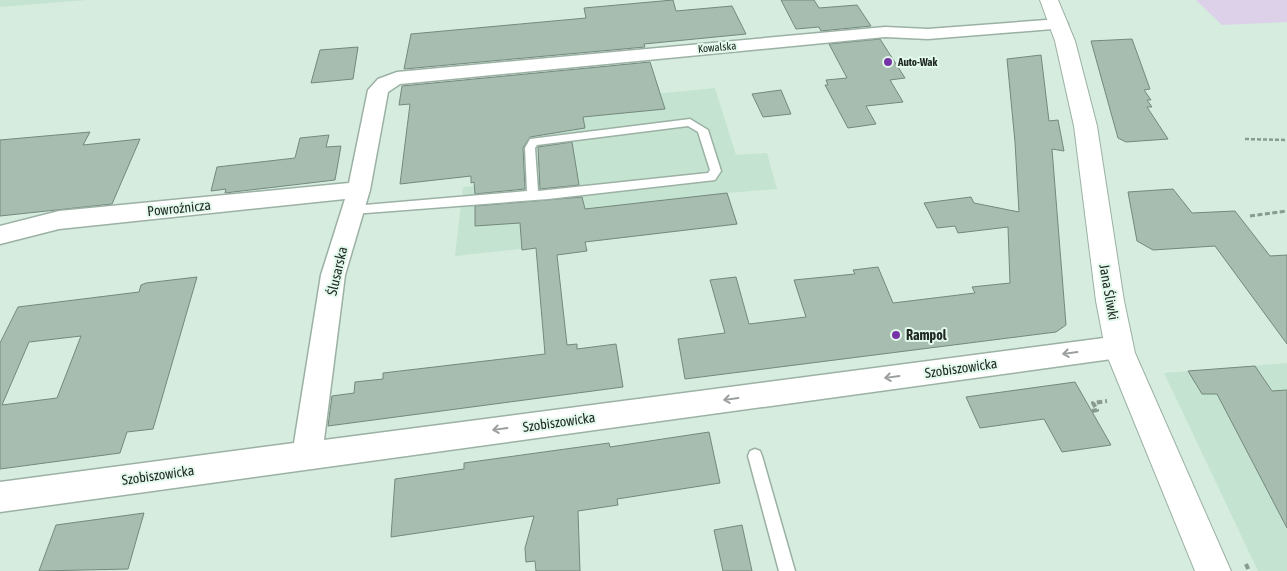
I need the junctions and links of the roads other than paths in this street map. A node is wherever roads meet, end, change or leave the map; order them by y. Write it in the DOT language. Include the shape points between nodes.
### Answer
graph roads {
  1 [pos="1054,12"];
  2 [pos="378,90"];
  3 [pos="533,195"];
  4 [pos="357,200"];
  5 [pos="0,236"];
  6 [pos="1118,347"];
  7 [pos="307,455"];
  8 [pos="755,456"];
  9 [pos="0,497"];
  10 [pos="787,571"];
  11 [pos="1213,571"];
  1 -- 2 [label="street, Kowalska" via="928,34 885,32 397,78"];
  1 -- 6 [label="street, Jana Śliwki" via="1092,160 1105,275"];
  2 -- 4 [label="street, Ślusarska"];
  3 -- 3 [label="lane" via="711,177 716,171 703,130 690,122 534,142 530,148"];
  3 -- 4 [label="lane"];
  4 -- 5 [label="street, Powroźnicza" via="59,220"];
  4 -- 7 [label="street, Ślusarska" via="333,275"];
  6 -- 7 [label="street, Szobiszowicka, one-way"];
  6 -- 11 [label="street, Jana Śliwki"];
  7 -- 9 [label="street, Szobiszowicka"];
  8 -- 10 [label="lane"];
}
